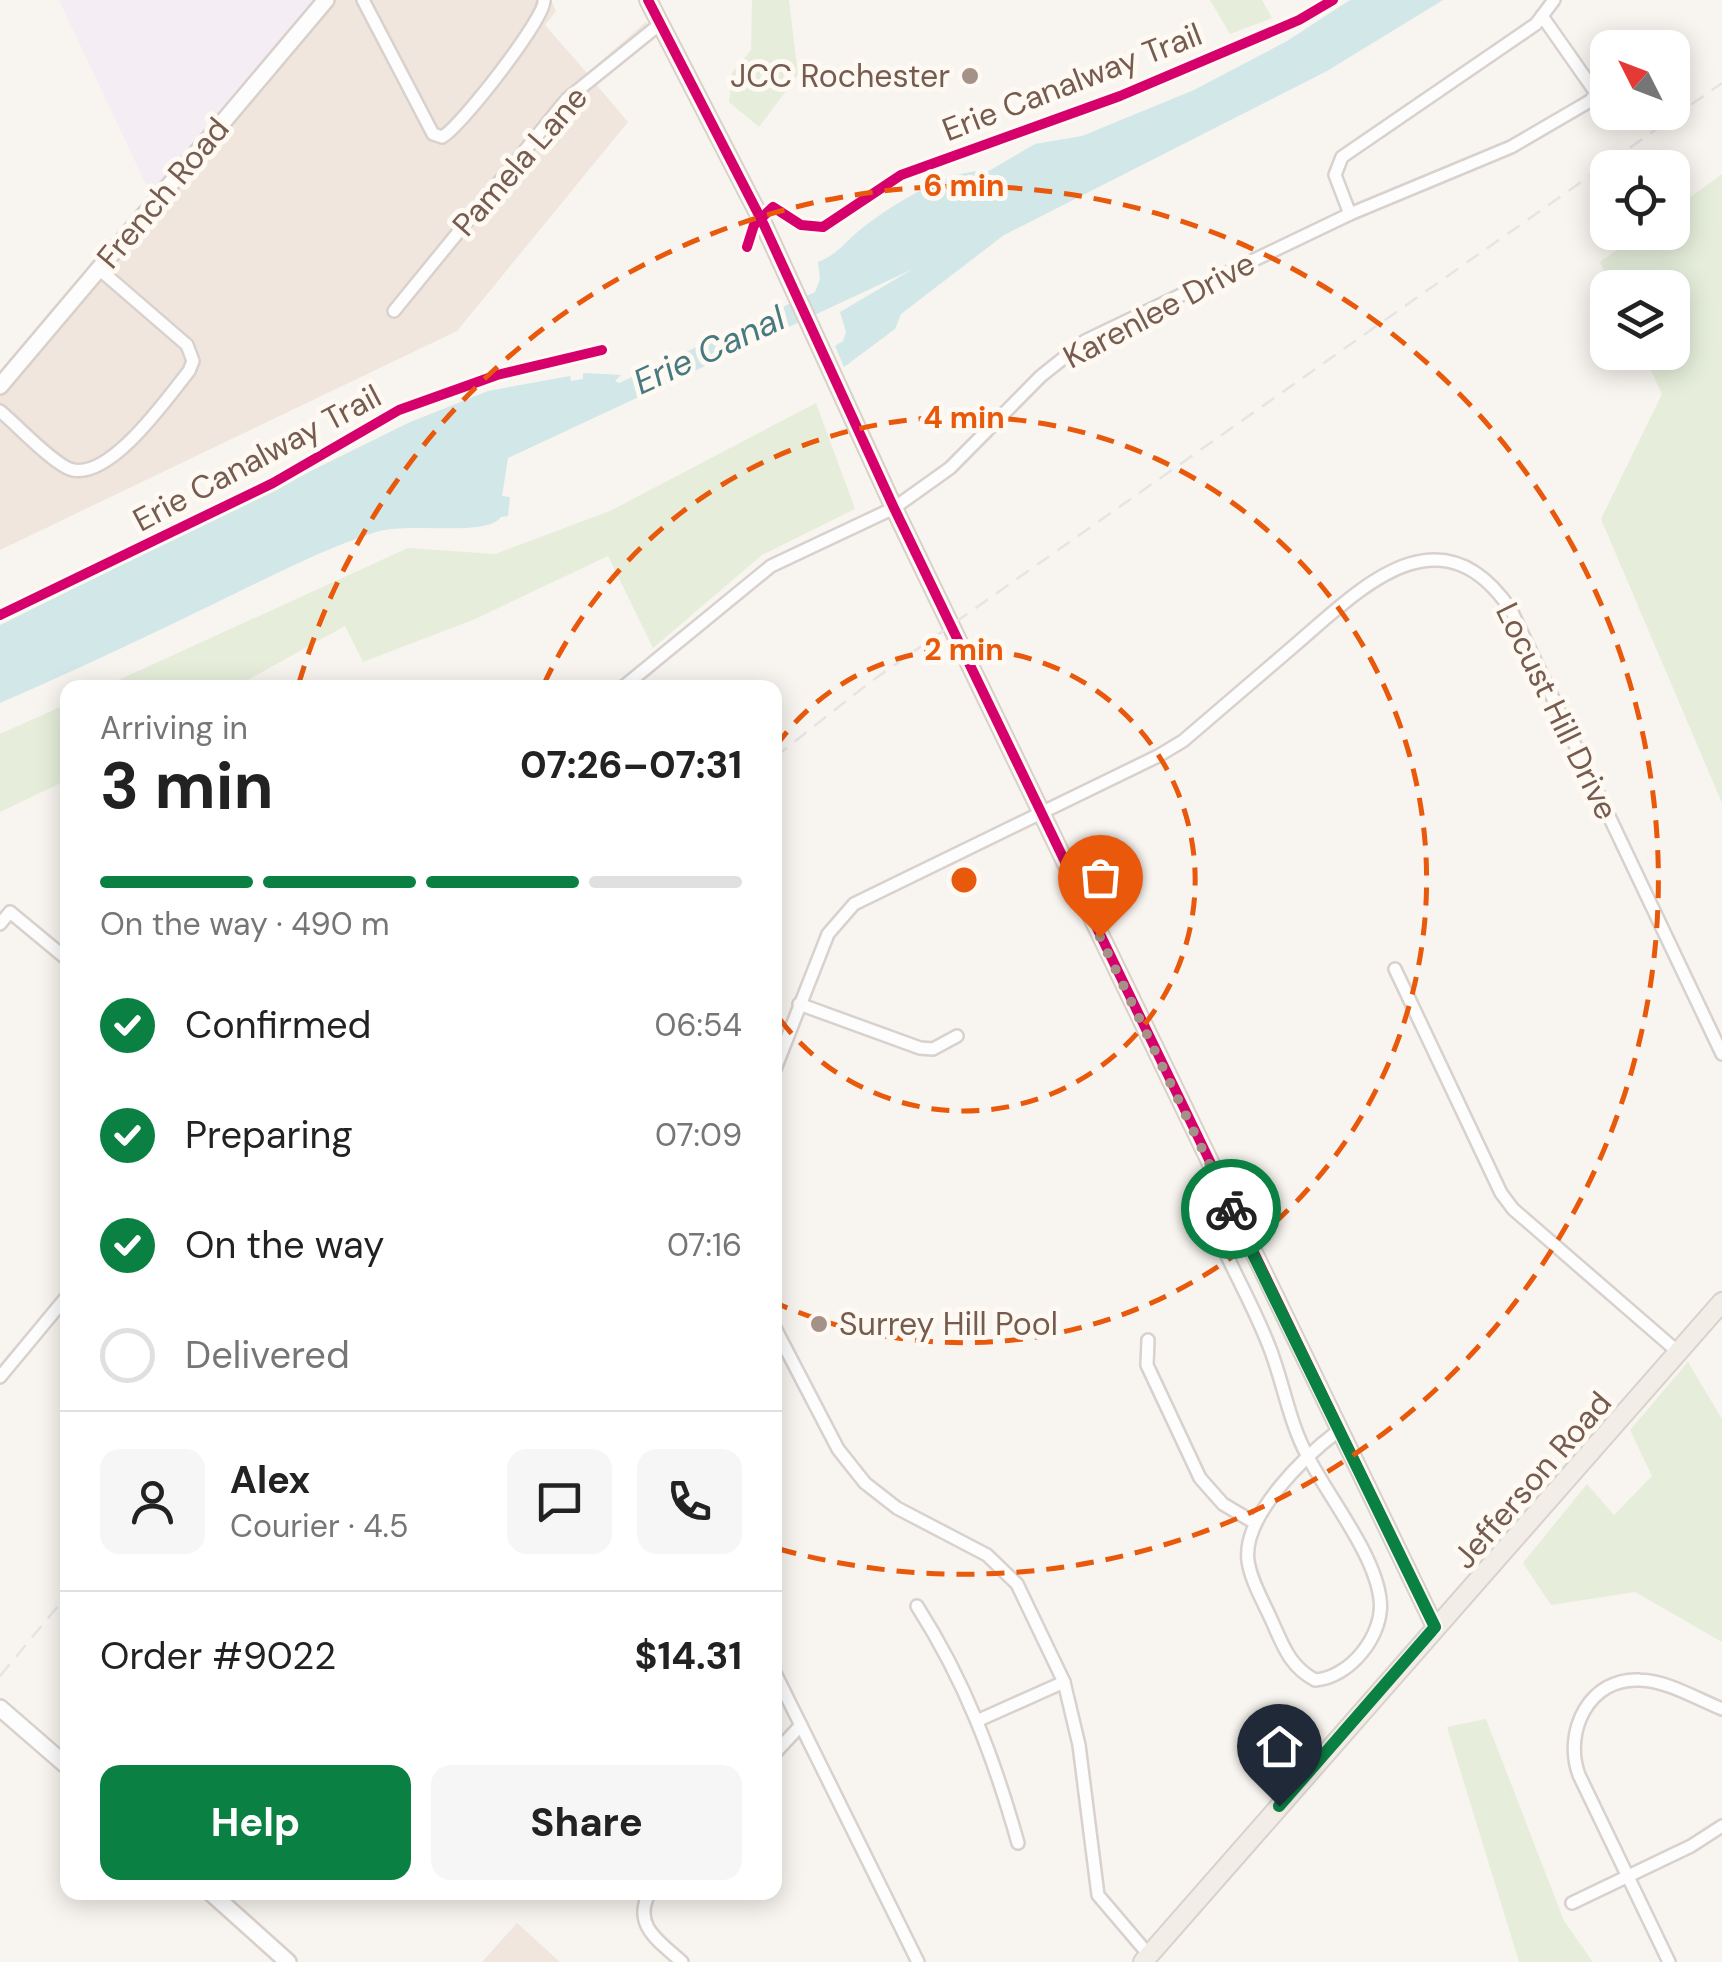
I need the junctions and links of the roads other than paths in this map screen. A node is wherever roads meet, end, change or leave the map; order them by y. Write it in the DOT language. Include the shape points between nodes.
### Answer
graph roads {
  1 [pos="326,0"];
  2 [pos="364,0"];
  3 [pos="544,0"];
  4 [pos="648,0"];
  5 [pos="1554,0"];
  6 [pos="1542,16"];
  7 [pos="660,24"];
  8 [pos="1350,214"];
  9 [pos="98,269"];
  10 [pos="394,311"];
  11 [pos="0,386"];
  12 [pos="0,411"];
  13 [pos="894,508"];
  14 [pos="632,680"];
  15 [pos="1040,812"];
  16 [pos="0,924"];
  17 [pos="48,944"];
  18 [pos="60,948"];
  19 [pos="60,954"];
  20 [pos="1396,969"];
  21 [pos="798,1004"];
  22 [pos="957,1036"];
  23 [pos="782,1049"];
  24 [pos="1722,1054"];
  25 [pos="1220,1241"];
  26 [pos="1722,1302"];
  27 [pos="60,1305"];
  28 [pos="1148,1340"];
  29 [pos="782,1341"];
  30 [pos="1678,1352"];
  31 [pos="0,1377"];
  32 [pos="1338,1430"];
  33 [pos="1306,1455"];
  34 [pos="1254,1523"];
  35 [pos="918,1606"];
  36 [pos="1435,1627"];
  37 [pos="1064,1682"];
  38 [pos="782,1687"];
  39 [pos="0,1708"];
  40 [pos="1722,1709"];
  41 [pos="978,1720"];
  42 [pos="801,1725"];
  43 [pos="782,1746"];
  44 [pos="60,1760"];
  45 [pos="1722,1826"];
  46 [pos="1018,1843"];
  47 [pos="1628,1877"];
  48 [pos="219,1900"];
  49 [pos="646,1900"];
  50 [pos="1572,1903"];
  51 [pos="1146,1959"];
  52 [pos="288,1962"];
  53 [pos="682,1962"];
  54 [pos="918,1962"];
  55 [pos="1669,1962"];
  1 -- 9 [label="street, French Road"];
  2 -- 3 [label="street" via="432,134 442,137 517,48"];
  4 -- 7 [label="street"];
  5 -- 6 [label="street"];
  6 -- 8 [label="street" via="1342,158 1335,175"];
  6 -- 8 [label="street, Karenlee Drive" via="1596,93 1590,101 1510,147"];
  7 -- 10 [label="street, Pamela Lane" via="568,99"];
  7 -- 13 [label="street"];
  8 -- 13 [label="street, Karenlee Drive" via="1085,341 950,468"];
  9 -- 11 [label="street, French Road"];
  9 -- 12 [label="street" via="187,346 189,371 129,442 82,470 66,467"];
  13 -- 14 [label="street, Karenlee Drive" via="771,566"];
  13 -- 15 [label="street"];
  15 -- 21 [label="street, Locust Hill Drive" via="854,904 828,934"];
  15 -- 24 [label="street, Locust Hill Drive" via="1183,741 1378,575 1426,560 1462,566 1487,581 1511,610"];
  15 -- 32 [label="street"];
  16 -- 17 [label="street" via="10,912"];
  17 -- 18 [label="street"];
  17 -- 19 [label="street"];
  20 -- 30 [label="street" via="1501,1193"];
  21 -- 22 [label="street" via="920,1048"];
  21 -- 23 [label="street, Locust Hill Drive"];
  25 -- 33 [label="street" via="1269,1344"];
  26 -- 30 [label="main road, Jefferson Road"];
  27 -- 31 [label="street"];
  28 -- 34 [label="street" via="1147,1365 1200,1478 1229,1510"];
  29 -- 37 [label="street" via="838,1448 865,1483 1005,1569"];
  30 -- 36 [label="main road, Jefferson Road"];
  32 -- 33 [label="street"];
  32 -- 36 [label="street"];
  33 -- 34 [label="street"];
  33 -- 34 [label="street" via="1332,1491 1380,1599 1375,1634 1330,1679 1315,1680 1293,1667 1251,1572"];
  35 -- 41 [label="street"];
  36 -- 51 [label="main road, Jefferson Road"];
  37 -- 41 [label="street"];
  37 -- 51 [label="street" via="1098,1895"];
  38 -- 42 [label="street"];
  39 -- 44 [label="street"];
  40 -- 47 [label="street" via="1657,1682 1630,1680 1594,1698 1574,1733 1579,1775"];
  41 -- 46 [label="street"];
  42 -- 43 [label="street"];
  42 -- 54 [label="street"];
  45 -- 47 [label="street"];
  47 -- 50 [label="street"];
  47 -- 55 [label="street"];
  48 -- 52 [label="street"];
  49 -- 53 [label="street" via="646,1928"];
}
